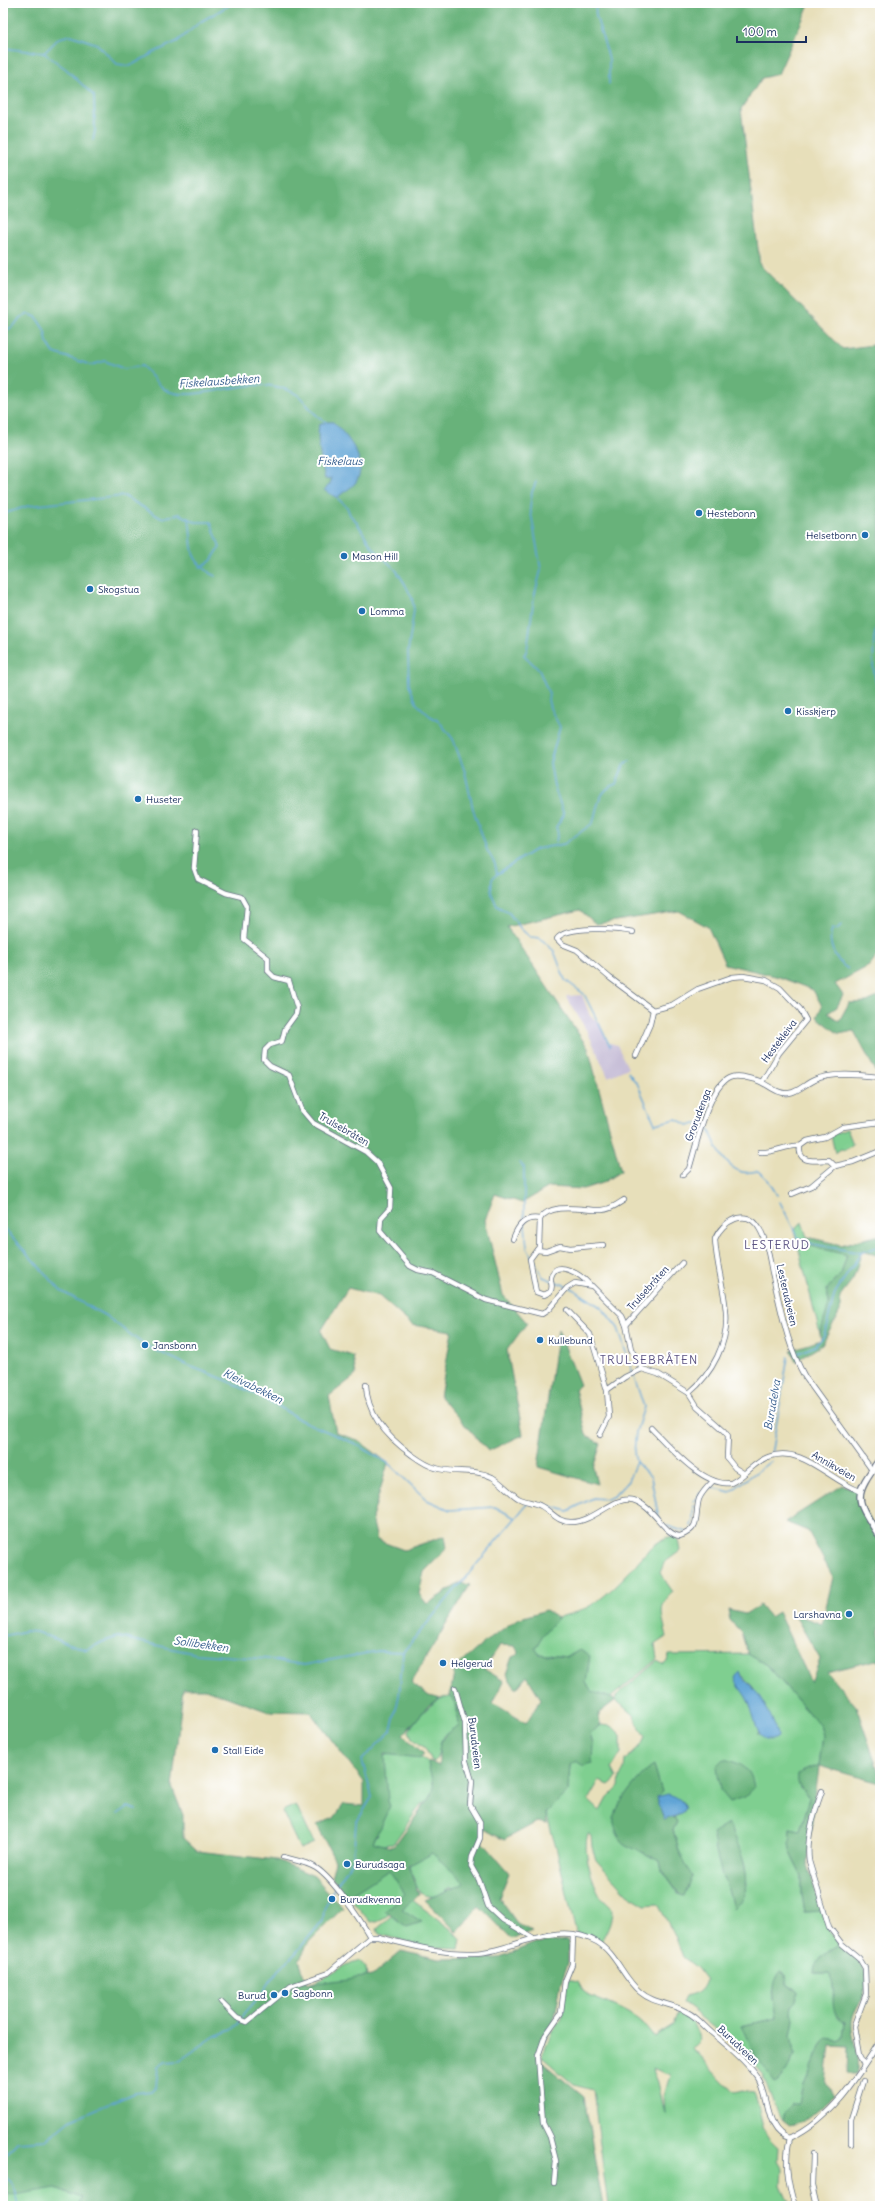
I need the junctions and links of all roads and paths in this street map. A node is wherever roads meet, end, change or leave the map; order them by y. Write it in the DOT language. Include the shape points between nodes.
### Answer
graph roads {
  1 [pos="197,830"];
  2 [pos="633,932"];
  3 [pos="653,1010"];
  4 [pos="636,1056"];
  5 [pos="880,1077"];
  6 [pos="762,1082"];
  7 [pos="880,1122"];
  8 [pos="800,1146"];
  9 [pos="880,1151"];
  10 [pos="760,1152"];
  11 [pos="835,1166"];
  12 [pos="683,1175"];
  13 [pos="792,1194"];
  14 [pos="624,1200"];
  15 [pos="540,1219"];
  16 [pos="513,1238"];
  17 [pos="603,1245"];
  18 [pos="537,1250"];
  19 [pos="682,1263"];
  20 [pos="592,1286"];
  21 [pos="566,1310"];
  22 [pos="626,1325"];
  23 [pos="642,1369"];
  24 [pos="366,1385"];
  25 [pos="607,1390"];
  26 [pos="689,1393"];
  27 [pos="651,1428"];
  28 [pos="600,1435"];
  29 [pos="880,1459"];
  30 [pos="872,1470"];
  31 [pos="743,1473"];
  32 [pos="710,1484"];
  33 [pos="860,1491"];
  34 [pos="880,1537"];
  35 [pos="455,1688"];
  36 [pos="822,1791"];
  37 [pos="283,1857"];
  38 [pos="573,1935"];
  39 [pos="370,1937"];
  40 [pos="532,1937"];
  41 [pos="221,2002"];
  42 [pos="880,2041"];
  43 [pos="864,2064"];
  44 [pos="863,2081"];
  45 [pos="880,2091"];
  46 [pos="880,2121"];
  47 [pos="790,2138"];
  48 [pos="851,2144"];
  49 [pos="813,2155"];
  50 [pos="554,2183"];
  51 [pos="795,2206"];
  52 [pos="817,2206"];
  1 -- 20 [label="street, Trulsebråten" via="194,868 198,879 226,893 242,897 246,906 244,939 268,958 270,975 285,978 292,984 296,1014 288,1024 282,1040 265,1050 264,1060 291,1077 302,1110 313,1123 366,1152 377,1162 391,1188 392,1203 381,1218 380,1231 402,1258 418,1270 433,1273 486,1300 538,1314 548,1310 575,1283"];
  2 -- 3 [label="street" via="601,928 564,933 557,939 577,950"];
  3 -- 4 [label="street" via="650,1024"];
  3 -- 6 [label="street, Hestekleiva" via="672,1005 698,989 738,976 773,983 788,996 806,1020 779,1053"];
  5 -- 6 [label="street, Grorudenga" via="826,1076 789,1093 779,1092"];
  6 -- 12 [label="street, Grorudenga" via="736,1076 722,1084 710,1102 689,1169"];
  7 -- 8 [label="street" via="844,1127"];
  8 -- 10 [label="street"];
  8 -- 11 [label="street" via="799,1151 806,1161 829,1160"];
  9 -- 11 [label="street"];
  11 -- 13 [label="street" via="810,1186"];
  14 -- 15 [label="street" via="602,1210 582,1208 549,1211"];
  15 -- 16 [label="street" via="524,1220"];
  15 -- 18 [label="street, Trulsebråten" via="540,1242"];
  17 -- 18 [label="street" via="570,1248 560,1246 546,1251"];
  18 -- 20 [label="street, Trulsebråten" via="530,1262 535,1290 539,1294 550,1292 552,1276 559,1268 576,1272"];
  19 -- 22 [label="street, Trulsebråten"];
  20 -- 22 [label="street, Trulsebråten" via="614,1306"];
  21 -- 25 [label="street" via="590,1334"];
  22 -- 23 [label="street, Trulsebråten" via="631,1349"];
  23 -- 25 [label="street"];
  23 -- 26 [label="street" via="658,1374"];
  24 -- 32 [label="street" via="371,1409 383,1430 397,1444 435,1468 485,1474 519,1498 535,1504 558,1519 573,1522 594,1517 618,1502 633,1500 650,1509 668,1531 680,1536 689,1532 695,1524 700,1498"];
  25 -- 28 [label="street" via="609,1417"];
  26 -- 30 [label="street, Lesterudveien" via="712,1367 725,1334 726,1313 715,1239 718,1231 730,1220 746,1218 755,1222 765,1239 784,1324 796,1361"];
  26 -- 31 [label="street" via="700,1409 725,1431 728,1436 726,1458"];
  27 -- 32 [label="street"];
  29 -- 30 [label="street"];
  30 -- 33 [label="street"];
  31 -- 32 [label="street, Annikveien" via="731,1483"];
  31 -- 33 [label="street, Annikveien" via="770,1456 790,1454 811,1462 846,1486"];
  33 -- 34 [label="street" via="862,1507"];
  35 -- 40 [label="street, Burudveien" via="465,1723 466,1761 472,1781 470,1805 480,1822 480,1838 472,1857 472,1866 488,1906 503,1920"];
  36 -- 43 [label="street" via="813,1820 809,1861 829,1927 842,1944 859,1958 865,1968 866,1994 857,2012 854,2026 859,2055"];
  37 -- 39 [label="street" via="314,1867 325,1875"];
  38 -- 40 [label="street, Burudveien" via="554,1933"];
  38 -- 47 [label="street, Burudveien" via="588,1938 601,1945 638,1991 656,2002 688,2013 741,2058 765,2090 778,2133"];
  38 -- 50 [label="street" via="572,1964 565,1981 561,2013 545,2036 538,2056 542,2123 550,2137 556,2161"];
  39 -- 40 [label="street, Burudveien" via="429,1951 455,1953 503,1949"];
  39 -- 41 [label="street" via="328,1973 291,1986 243,2020"];
  42 -- 43 [label="street"];
  43 -- 47 [label="street" via="846,2093 811,2125"];
  44 -- 48 [label="street" via="851,2119"];
  45 -- 46 [label="street"];
  47 -- 51 [label="street" via="788,2174"];
  49 -- 52 [label="street" via="812,2185"];
}
